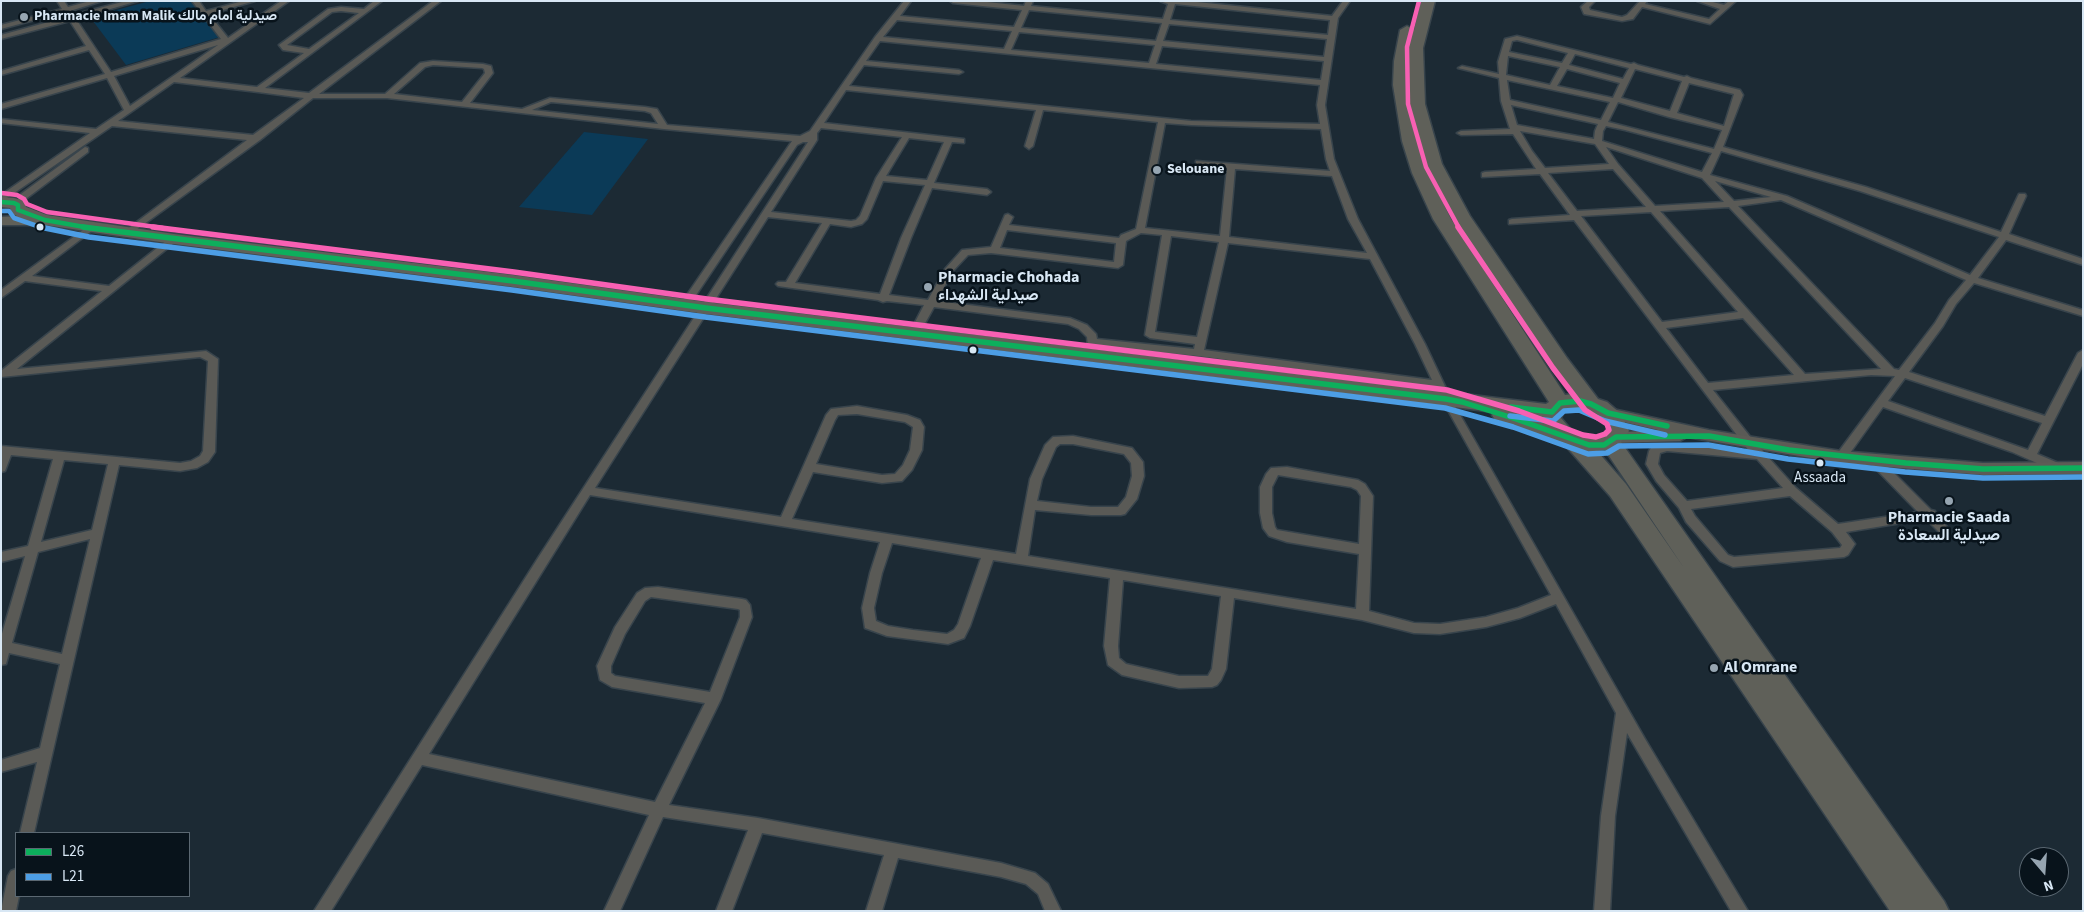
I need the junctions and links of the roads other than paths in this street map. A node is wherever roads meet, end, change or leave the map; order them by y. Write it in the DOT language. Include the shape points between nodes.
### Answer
graph roads {
  1 [pos="60,1"];
  2 [pos="99,1"];
  3 [pos="135,1"];
  4 [pos="195,1"];
  5 [pos="252,1"];
  6 [pos="286,1"];
  7 [pos="297,1"];
  8 [pos="379,1"];
  9 [pos="438,1"];
  10 [pos="908,1"];
  11 [pos="953,1"];
  12 [pos="1163,1"];
  13 [pos="1258,1"];
  14 [pos="1347,1"];
  15 [pos="1415,1"];
  16 [pos="1428,1"];
  17 [pos="1592,1"];
  18 [pos="1700,1"];
  19 [pos="1733,1"];
  20 [pos="1172,2"];
  21 [pos="1643,3"];
  22 [pos="1215,4"];
  23 [pos="1029,5"];
  24 [pos="1726,8"];
  25 [pos="65,10"];
  26 [pos="1256,10"];
  27 [pos="365,12"];
  28 [pos="206,13"];
  29 [pos="896,18"];
  30 [pos="1334,18"];
  31 [pos="70,19"];
  32 [pos="1166,20"];
  33 [pos="1,27"];
  34 [pos="1017,29"];
  35 [pos="1,37"];
  36 [pos="1330,37"];
  37 [pos="878,39"];
  38 [pos="228,40"];
  39 [pos="241,40"];
  40 [pos="1159,42"];
  41 [pos="91,47"];
  42 [pos="1573,51"];
  43 [pos="310,52"];
  44 [pos="1006,52"];
  45 [pos="1504,53"];
  46 [pos="1327,59"];
  47 [pos="862,62"];
  48 [pos="1152,66"];
  49 [pos="1564,66"];
  50 [pos="1634,66"];
  51 [pos="1462,68"];
  52 [pos="959,72"];
  53 [pos="1,73"];
  54 [pos="108,74"];
  55 [pos="1501,76"];
  56 [pos="1687,78"];
  57 [pos="172,80"];
  58 [pos="183,81"];
  59 [pos="1624,82"];
  60 [pos="1324,83"];
  61 [pos="1553,87"];
  62 [pos="845,88"];
  63 [pos="258,90"];
  64 [pos="311,96"];
  65 [pos="388,96"];
  66 [pos="1505,100"];
  67 [pos="1616,100"];
  68 [pos="465,104"];
  69 [pos="606,105"];
  70 [pos="1,107"];
  71 [pos="1040,108"];
  72 [pos="128,110"];
  73 [pos="523,110"];
  74 [pos="1672,114"];
  75 [pos="593,118"];
  76 [pos="1162,120"];
  77 [pos="1,121"];
  78 [pos="109,123"];
  79 [pos="1604,123"];
  80 [pos="119,124"];
  81 [pos="819,125"];
  82 [pos="664,127"];
  83 [pos="1323,127"];
  84 [pos="1515,129"];
  85 [pos="1727,129"];
  86 [pos="96,132"];
  87 [pos="107,133"];
  88 [pos="1461,133"];
  89 [pos="907,135"];
  90 [pos="813,136"];
  91 [pos="257,138"];
  92 [pos="800,139"];
  93 [pos="949,140"];
  94 [pos="961,141"];
  95 [pos="1598,142"];
  96 [pos="1030,146"];
  97 [pos="1718,150"];
  98 [pos="1199,163"];
  99 [pos="1231,166"];
  100 [pos="1615,166"];
  101 [pos="1542,172"];
  102 [pos="1336,174"];
  103 [pos="1485,175"];
  104 [pos="1705,176"];
  105 [pos="880,178"];
  106 [pos="929,184"];
  107 [pos="987,192"];
  108 [pos="2022,196"];
  109 [pos="1784,198"];
  110 [pos="8,201"];
  111 [pos="1730,204"];
  112 [pos="1654,210"];
  113 [pos="766,214"];
  114 [pos="1575,216"];
  115 [pos="1008,217"];
  116 [pos="44,220"];
  117 [pos="3,221"];
  118 [pos="827,222"];
  119 [pos="1512,222"];
  120 [pos="1004,227"];
  121 [pos="90,228"];
  122 [pos="1140,230"];
  123 [pos="129,232"];
  124 [pos="1167,234"];
  125 [pos="2004,236"];
  126 [pos="174,239"];
  127 [pos="1120,241"];
  128 [pos="1224,241"];
  129 [pos="994,251"];
  130 [pos="1374,257"];
  131 [pos="2083,262"];
  132 [pos="23,278"];
  133 [pos="1972,279"];
  134 [pos="110,289"];
  135 [pos="1,294"];
  136 [pos="882,299"];
  137 [pos="932,304"];
  138 [pos="685,305"];
  139 [pos="706,308"];
  140 [pos="2083,313"];
  141 [pos="1747,314"];
  142 [pos="1659,326"];
  143 [pos="914,334"];
  144 [pos="1201,341"];
  145 [pos="1093,349"];
  146 [pos="1198,353"];
  147 [pos="2083,353"];
  148 [pos="1897,373"];
  149 [pos="3,375"];
  150 [pos="1803,379"];
  151 [pos="1705,387"];
  152 [pos="1448,395"];
  153 [pos="1880,402"];
  154 [pos="1556,408"];
  155 [pos="1600,408"];
  156 [pos="2048,421"];
  157 [pos="1709,436"];
  158 [pos="1569,439"];
  159 [pos="1613,440"];
  160 [pos="1748,442"];
  161 [pos="4,450"];
  162 [pos="2031,455"];
  163 [pos="60,456"];
  164 [pos="1763,456"];
  165 [pos="1841,457"];
  166 [pos="1874,460"];
  167 [pos="114,462"];
  168 [pos="1,468"];
  169 [pos="810,468"];
  170 [pos="2059,468"];
  171 [pos="2083,468"];
  172 [pos="1792,491"];
  173 [pos="589,492"];
  174 [pos="1031,505"];
  175 [pos="1684,506"];
  176 [pos="1931,514"];
  177 [pos="785,522"];
  178 [pos="1943,528"];
  179 [pos="1836,529"];
  180 [pos="97,533"];
  181 [pos="888,539"];
  182 [pos="33,549"];
  183 [pos="1365,550"];
  184 [pos="988,555"];
  185 [pos="1,557"];
  186 [pos="1021,560"];
  187 [pos="1117,574"];
  188 [pos="1228,592"];
  189 [pos="1559,597"];
  190 [pos="1362,615"];
  191 [pos="2,651"];
  192 [pos="66,660"];
  193 [pos="714,699"];
  194 [pos="1622,712"];
  195 [pos="46,753"];
  196 [pos="418,758"];
  197 [pos="1,766"];
  198 [pos="659,810"];
  199 [pos="758,825"];
  200 [pos="26,832"];
  201 [pos="893,849"];
  202 [pos="15,880"];
  203 [pos="8,911"];
  204 [pos="322,911"];
  205 [pos="612,911"];
  206 [pos="724,911"];
  207 [pos="874,911"];
  208 [pos="1053,911"];
  209 [pos="1602,911"];
  210 [pos="1740,911"];
  211 [pos="1907,911"];
  212 [pos="1934,911"];
  1 -- 25 [label="street"];
  2 -- 25 [label="street"];
  3 -- 31 [label="street"];
  4 -- 28 [label="street"];
  5 -- 28 [label="street"];
  6 -- 38 [label="street"];
  7 -- 39 [label="street"];
  8 -- 27 [label="street"];
  9 -- 64 [label="street"];
  10 -- 29 [label="street"];
  11 -- 23 [label="street"];
  12 -- 20 [label="street"];
  13 -- 26 [label="street"];
  14 -- 30 [label="street"];
  15 -- 154 [label="highway" via="1408,21 1400,85 1410,141 1420,173 1442,219"];
  16 -- 155 [label="highway" via="1416,48 1416,77 1417,104 1434,164 1466,224 1560,363"];
  17 -- 21 [label="street" via="1585,7 1587,12 1622,19 1630,17"];
  18 -- 24 [label="street"];
  19 -- 24 [label="street"];
  20 -- 22 [label="street"];
  20 -- 32 [label="street"];
  21 -- 24 [label="street" via="1710,22"];
  22 -- 26 [label="street"];
  23 -- 32 [label="street"];
  23 -- 34 [label="street"];
  25 -- 31 [label="street"];
  25 -- 33 [label="street"];
  26 -- 30 [label="street"];
  27 -- 43 [label="street"];
  27 -- 43 [label="street" via="330,10 283,45"];
  28 -- 38 [label="street"];
  29 -- 34 [label="street"];
  29 -- 37 [label="street"];
  30 -- 36 [label="street"];
  31 -- 35 [label="street"];
  31 -- 41 [label="street"];
  32 -- 36 [label="street"];
  32 -- 40 [label="street"];
  34 -- 40 [label="street"];
  34 -- 44 [label="street"];
  36 -- 46 [label="street"];
  37 -- 44 [label="street"];
  37 -- 47 [label="street"];
  38 -- 39 [label="street"];
  38 -- 54 [label="street"];
  38 -- 57 [label="street"];
  39 -- 58 [label="street"];
  40 -- 46 [label="street"];
  40 -- 48 [label="street"];
  41 -- 53 [label="street"];
  41 -- 54 [label="street"];
  42 -- 45 [label="street" via="1514,37 1509,39"];
  42 -- 49 [label="street"];
  42 -- 50 [label="street"];
  43 -- 63 [label="street"];
  44 -- 48 [label="street"];
  45 -- 49 [label="street"];
  45 -- 55 [label="street"];
  46 -- 60 [label="street"];
  47 -- 52 [label="street"];
  47 -- 62 [label="street"];
  48 -- 60 [label="street"];
  49 -- 59 [label="street"];
  49 -- 61 [label="street"];
  50 -- 56 [label="street"];
  50 -- 59 [label="street"];
  51 -- 55 [label="street"];
  54 -- 70 [label="street"];
  54 -- 72 [label="street"];
  55 -- 61 [label="street"];
  55 -- 66 [label="street"];
  56 -- 74 [label="street"];
  56 -- 85 [label="street" via="1730,89 1739,95"];
  57 -- 58 [label="street"];
  57 -- 72 [label="street"];
  58 -- 63 [label="street"];
  58 -- 80 [label="street"];
  59 -- 67 [label="street"];
  60 -- 83 [label="street"];
  61 -- 67 [label="street"];
  62 -- 71 [label="street"];
  62 -- 81 [label="street"];
  63 -- 64 [label="street"];
  64 -- 65 [label="street"];
  64 -- 91 [label="street"];
  65 -- 68 [label="street"];
  65 -- 68 [label="street" via="423,65 488,68 489,73"];
  66 -- 79 [label="street"];
  66 -- 84 [label="street"];
  67 -- 74 [label="street"];
  67 -- 79 [label="street"];
  68 -- 73 [label="street"];
  69 -- 73 [label="street" via="550,100"];
  69 -- 75 [label="street"];
  69 -- 82 [label="street" via="654,111"];
  71 -- 76 [label="street"];
  71 -- 96 [label="street"];
  72 -- 78 [label="street"];
  73 -- 75 [label="street"];
  74 -- 85 [label="street"];
  75 -- 82 [label="street"];
  76 -- 83 [label="street"];
  76 -- 122 [label="street"];
  77 -- 86 [label="street"];
  78 -- 80 [label="street"];
  78 -- 86 [label="street"];
  79 -- 95 [label="street" via="1597,136"];
  79 -- 97 [label="street"];
  80 -- 87 [label="street"];
  80 -- 91 [label="street"];
  81 -- 89 [label="street"];
  81 -- 90 [label="street"];
  82 -- 92 [label="street"];
  83 -- 102 [label="street"];
  84 -- 88 [label="street"];
  84 -- 95 [label="street"];
  84 -- 101 [label="street"];
  85 -- 97 [label="street"];
  86 -- 87 [label="street"];
  86 -- 110 [label="street"];
  87 -- 110 [label="street" via="24,196"];
  89 -- 93 [label="street"];
  89 -- 105 [label="street"];
  90 -- 92 [label="street"];
  90 -- 113 [label="street"];
  91 -- 123 [label="street"];
  92 -- 138 [label="street" via="769,178"];
  93 -- 94 [label="street"];
  93 -- 106 [label="street"];
  95 -- 100 [label="street"];
  95 -- 104 [label="street"];
  97 -- 104 [label="street"];
  97 -- 125 [label="street" via="1855,186"];
  98 -- 99 [label="street"];
  99 -- 102 [label="street"];
  99 -- 128 [label="street"];
  100 -- 101 [label="street"];
  100 -- 112 [label="street"];
  101 -- 103 [label="street"];
  101 -- 114 [label="street"];
  102 -- 130 [label="street" via="1353,219"];
  104 -- 109 [label="street"];
  104 -- 111 [label="street"];
  105 -- 106 [label="street"];
  105 -- 118 [label="street" via="861,221 851,224"];
  106 -- 107 [label="street"];
  106 -- 136 [label="street"];
  108 -- 125 [label="street"];
  109 -- 111 [label="street"];
  109 -- 133 [label="street"];
  110 -- 116 [label="highway"];
  110 -- 117 [label="highway"];
  111 -- 112 [label="street"];
  111 -- 148 [label="street"];
  112 -- 114 [label="street"];
  112 -- 141 [label="street"];
  113 -- 118 [label="street"];
  113 -- 139 [label="street"];
  114 -- 119 [label="street"];
  114 -- 142 [label="street"];
  115 -- 120 [label="street"];
  116 -- 117 [label="highway"];
  116 -- 121 [label="highway"];
  118 -- 136 [label="street" via="785,285"];
  120 -- 127 [label="street"];
  120 -- 129 [label="street"];
  121 -- 123 [label="highway"];
  121 -- 132 [label="street"];
  122 -- 124 [label="street"];
  122 -- 127 [label="street"];
  123 -- 126 [label="highway"];
  124 -- 128 [label="street"];
  124 -- 144 [label="street" via="1150,335"];
  125 -- 131 [label="street"];
  125 -- 133 [label="street"];
  126 -- 134 [label="street"];
  126 -- 138 [label="highway"];
  127 -- 129 [label="street" via="1118,265"];
  128 -- 130 [label="street"];
  128 -- 144 [label="street"];
  129 -- 137 [label="street" via="965,252 948,271"];
  130 -- 152 [label="street"];
  132 -- 134 [label="street"];
  132 -- 135 [label="street"];
  133 -- 140 [label="street"];
  133 -- 148 [label="street" via="1952,302 1940,324"];
  134 -- 149 [label="street"];
  136 -- 137 [label="street"];
  137 -- 143 [label="street"];
  137 -- 145 [label="street" via="1070,321 1092,336"];
  138 -- 139 [label="highway"];
  139 -- 143 [label="highway"];
  139 -- 173 [label="street"];
  141 -- 142 [label="street"];
  141 -- 150 [label="street"];
  142 -- 151 [label="street"];
  143 -- 145 [label="highway"];
  144 -- 146 [label="street"];
  145 -- 146 [label="street"];
  145 -- 152 [label="highway"];
  146 -- 152 [label="street"];
  147 -- 156 [label="street"];
  148 -- 150 [label="street"];
  148 -- 153 [label="street"];
  148 -- 156 [label="street"];
  149 -- 167 [label="street" via="202,353 213,359 209,452 204,459 180,468"];
  150 -- 151 [label="street"];
  151 -- 160 [label="street"];
  152 -- 154 [label="highway"];
  152 -- 158 [label="highway"];
  152 -- 189 [label="street"];
  153 -- 162 [label="street"];
  153 -- 165 [label="street"];
  154 -- 155 [label="highway" via="1580,401"];
  154 -- 158 [label="highway" via="1553,424"];
  155 -- 157 [label="street"];
  155 -- 159 [label="highway" via="1617,425 1619,431"];
  156 -- 162 [label="street"];
  157 -- 159 [label="street"];
  157 -- 160 [label="street"];
  158 -- 159 [label="highway" via="1589,445"];
  158 -- 211 [label="highway" via="1588,455 1618,490"];
  159 -- 212 [label="highway"];
  160 -- 164 [label="street"];
  160 -- 165 [label="street"];
  161 -- 163 [label="street"];
  161 -- 168 [label="street"];
  162 -- 170 [label="street"];
  163 -- 167 [label="street"];
  163 -- 182 [label="street"];
  164 -- 172 [label="street"];
  164 -- 175 [label="street" via="1667,447 1655,451 1652,464"];
  165 -- 166 [label="street"];
  166 -- 170 [label="street" via="1983,469"];
  166 -- 176 [label="street"];
  167 -- 180 [label="street"];
  169 -- 169 [label="street" via="882,479 898,478 916,450 919,427 907,419 857,410 835,412"];
  169 -- 177 [label="street"];
  170 -- 171 [label="street"];
  172 -- 175 [label="street"];
  172 -- 179 [label="street"];
  173 -- 177 [label="street"];
  173 -- 196 [label="street"];
  174 -- 174 [label="street" via="1121,512 1130,499 1138,476 1137,462 1128,451 1057,440 1051,444 1036,478"];
  174 -- 186 [label="street"];
  175 -- 179 [label="street" via="1708,541 1724,558 1734,562 1844,552 1849,544"];
  176 -- 178 [label="street"];
  176 -- 179 [label="street"];
  177 -- 181 [label="street"];
  180 -- 182 [label="street"];
  180 -- 192 [label="street"];
  181 -- 184 [label="street"];
  181 -- 184 [label="street" via="868,608 870,624 887,631 948,639 959,634"];
  182 -- 185 [label="street"];
  182 -- 191 [label="street"];
  183 -- 183 [label="street" via="1273,533 1266,513 1266,487 1275,471 1360,486 1367,496"];
  183 -- 190 [label="street"];
  184 -- 186 [label="street"];
  186 -- 187 [label="street"];
  187 -- 188 [label="street"];
  187 -- 188 [label="street" via="1111,646 1114,661 1122,669 1179,682 1212,681 1216,676"];
  188 -- 190 [label="street"];
  189 -- 190 [label="street" via="1520,613 1459,628 1414,628"];
  189 -- 194 [label="street"];
  191 -- 192 [label="street"];
  192 -- 195 [label="street"];
  193 -- 193 [label="street" via="612,681 605,676 604,666 641,597 649,592 658,592 742,604 746,609 738,640"];
  193 -- 198 [label="street"];
  194 -- 209 [label="street" via="1608,816"];
  194 -- 210 [label="street"];
  195 -- 197 [label="street"];
  195 -- 200 [label="street"];
  196 -- 198 [label="street"];
  196 -- 204 [label="street"];
  198 -- 199 [label="street"];
  198 -- 205 [label="street"];
  199 -- 201 [label="street"];
  199 -- 206 [label="street"];
  201 -- 207 [label="street"];
  201 -- 208 [label="street" via="1030,878 1043,889"];
  202 -- 203 [label="street"];
}
